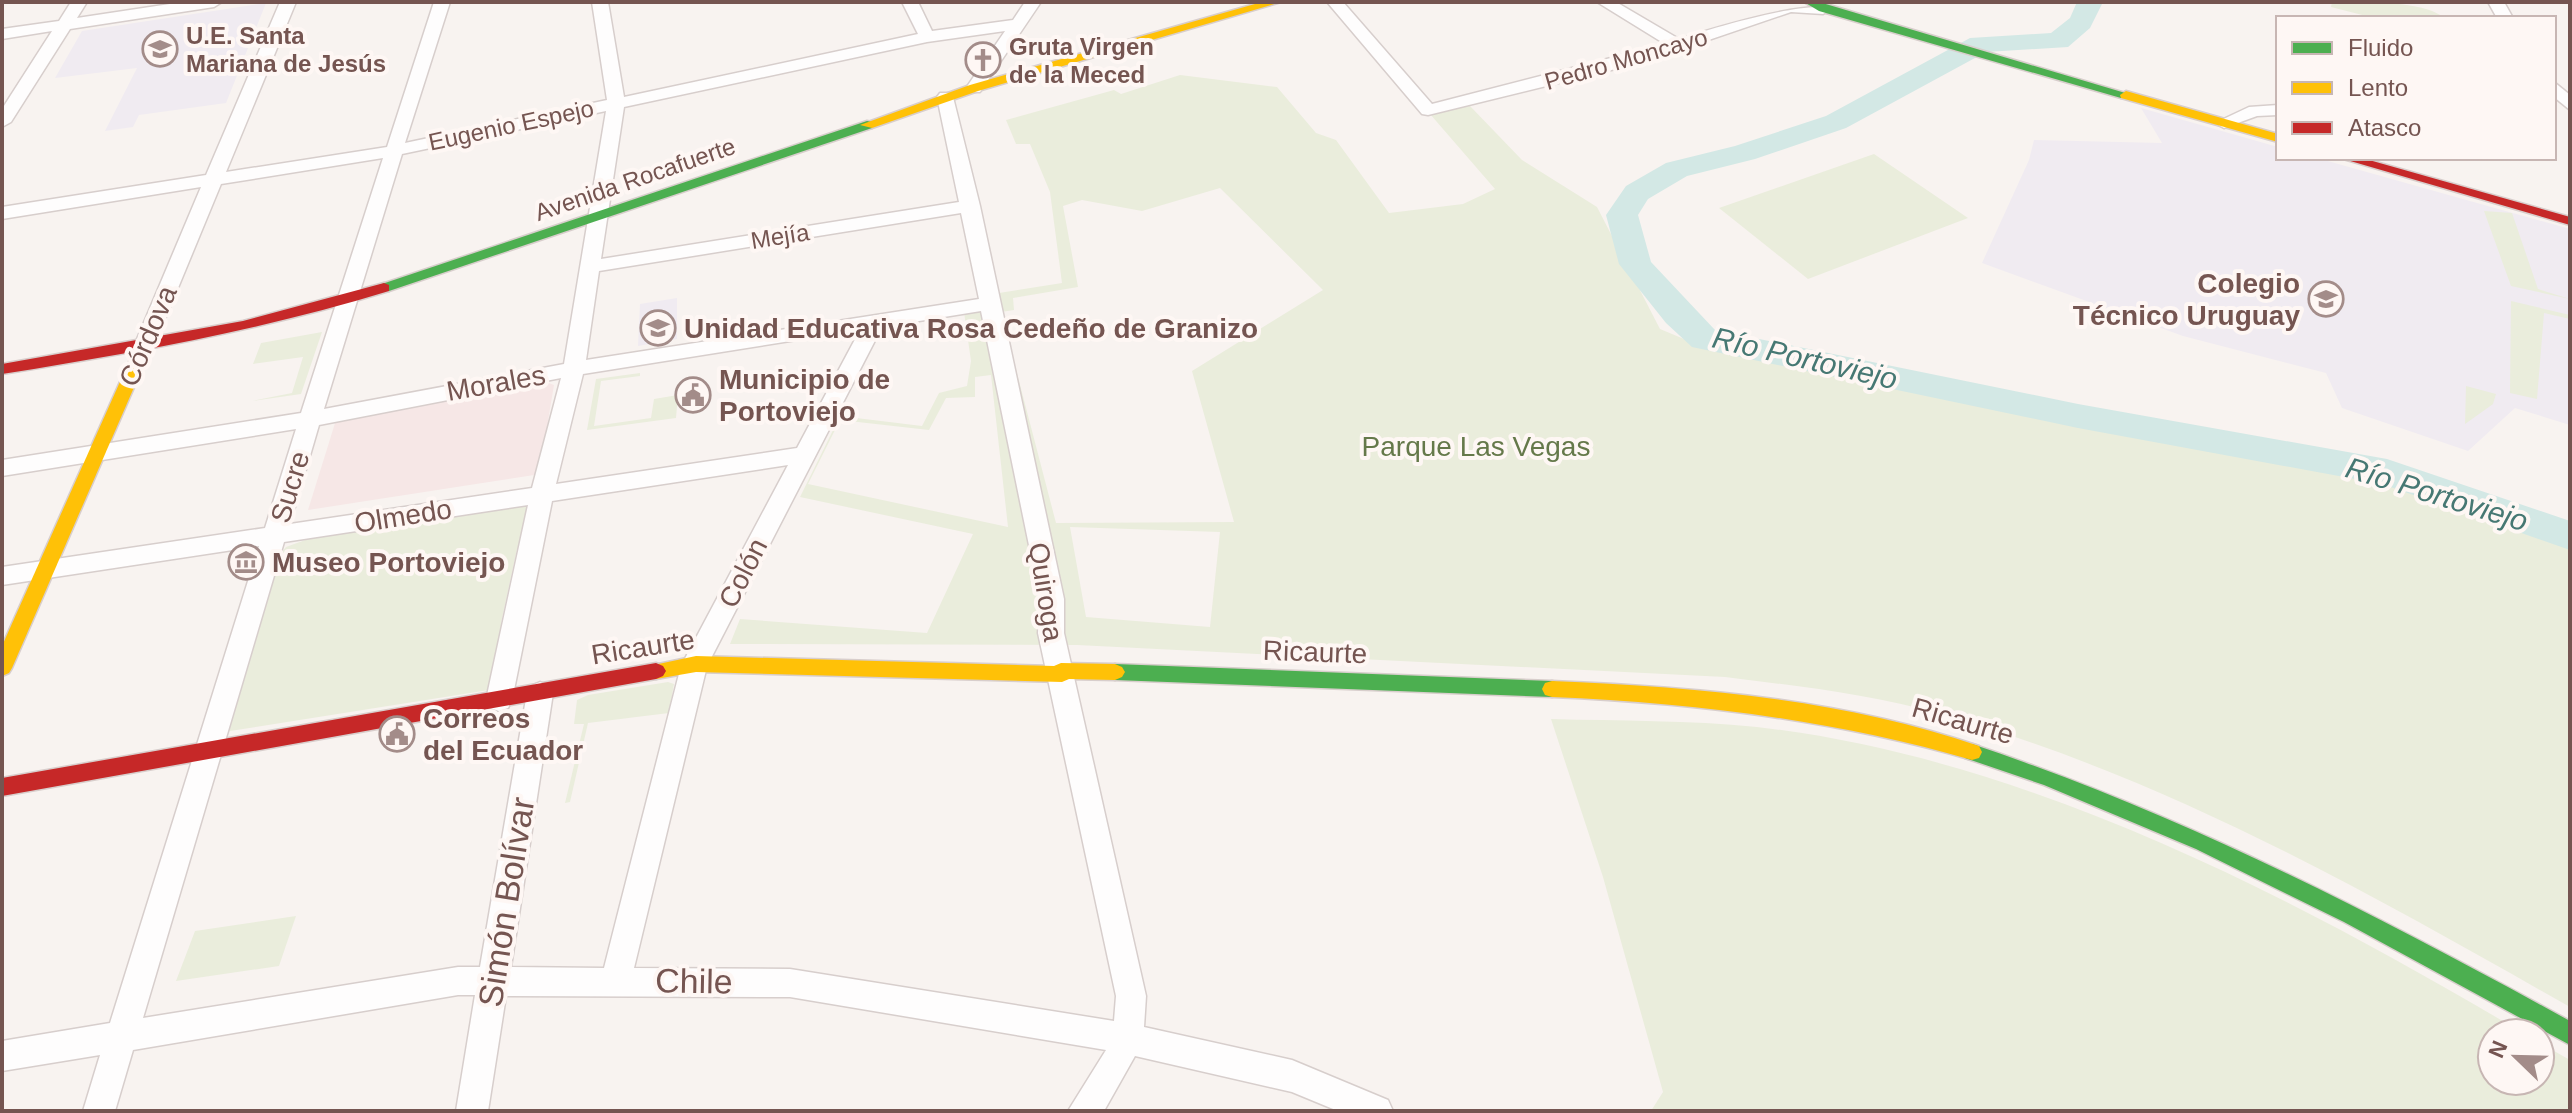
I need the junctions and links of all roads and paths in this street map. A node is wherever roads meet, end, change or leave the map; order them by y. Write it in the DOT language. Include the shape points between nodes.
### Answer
graph roads {
  1 [pos="79,2"];
  2 [pos="214,2"];
  3 [pos="288,2"];
  4 [pos="442,2"];
  5 [pos="600,2"];
  6 [pos="910,2"];
  7 [pos="1033,2"];
  8 [pos="1275,2"];
  9 [pos="1335,2"];
  10 [pos="1605,2"];
  11 [pos="1816,6"];
  12 [pos="1018,24"];
  13 [pos="64,25"];
  14 [pos="2,34"];
  15 [pos="927,37"];
  16 [pos="1679,46"];
  17 [pos="974,88"];
  18 [pos="946,97"];
  19 [pos="616,103"];
  20 [pos="2276,110"];
  21 [pos="2,122"];
  22 [pos="2224,123"];
  23 [pos="2276,137"];
  24 [pos="393,151"];
  25 [pos="2354,160"];
  26 [pos="214,179"];
  27 [pos="971,206"];
  28 [pos="2,213"];
  29 [pos="599,218"];
  30 [pos="2570,221"];
  31 [pos="589,267"];
  32 [pos="346,300"];
  33 [pos="991,303"];
  34 [pos="875,321"];
  35 [pos="144,346"];
  36 [pos="2,369"];
  37 [pos="574,369"];
  38 [pos="310,419"];
  39 [pos="98,452"];
  40 [pos="803,455"];
  41 [pos="2,468"];
  42 [pos="542,494"];
  43 [pos="275,536"];
  44 [pos="47,569"];
  45 [pos="2,576"];
  46 [pos="695,665"];
  47 [pos="2,668"];
  48 [pos="1061,673"];
  49 [pos="540,693"];
  50 [pos="499,700"];
  51 [pos="208,750"];
  52 [pos="2,787"];
  53 [pos="494,979"];
  54 [pos="616,980"];
  55 [pos="2570,1034"];
  56 [pos="121,1036"];
  57 [pos="1128,1039"];
  58 [pos="2,1056"];
  59 [pos="99,1111"];
  60 [pos="472,1111"];
  61 [pos="1084,1111"];
  62 [pos="1377,1111"];
  1 -- 13 [label="street"];
  2 -- 13 [label="street"];
  3 -- 26 [label="street, Córdova"];
  4 -- 24 [label="street, Sucre"];
  5 -- 19 [label="street"];
  6 -- 15 [label="street"];
  7 -- 12 [label="street"];
  8 -- 17 [label="street, Avenida Rocafuerte"];
  9 -- 16 [label="street, Pedro Moncayo" via="1428,110"];
  10 -- 16 [label="street"];
  11 -- 16 [label="street, Pedro Moncayo" via="1790,7"];
  11 -- 22 [label="street"];
  12 -- 15 [label="street, Eugenio Espejo"];
  12 -- 17 [label="street"];
  13 -- 14 [label="street"];
  13 -- 21 [label="street"];
  15 -- 19 [label="street, Eugenio Espejo"];
  17 -- 18 [label="street, Avenida Rocafuerte"];
  18 -- 27 [label="street, Quiroga"];
  18 -- 29 [label="street, Avenida Rocafuerte"];
  19 -- 24 [label="street, Eugenio Espejo"];
  19 -- 29 [label="street"];
  20 -- 22 [label="street" via="2255,111"];
  22 -- 23 [label="street"];
  24 -- 26 [label="street, Eugenio Espejo"];
  24 -- 32 [label="street, Sucre"];
  25 -- 30 [label="street"];
  26 -- 28 [label="street, Eugenio Espejo"];
  26 -- 35 [label="street, Córdova"];
  27 -- 31 [label="street, Mejía"];
  27 -- 33 [label="street, Quiroga"];
  29 -- 31 [label="street"];
  29 -- 32 [label="street, Avenida Rocafuerte"];
  31 -- 37 [label="street"];
  32 -- 35 [label="street, Avenida Rocafuerte"];
  32 -- 38 [label="street, Sucre"];
  33 -- 34 [label="street, Morales"];
  33 -- 48 [label="street, Quiroga" via="1052,599 1051,633"];
  34 -- 37 [label="street, Morales"];
  34 -- 40 [label="street, Colón"];
  35 -- 36 [label="street, Avenida Rocafuerte"];
  35 -- 39 [label="street, Córdova"];
  37 -- 38 [label="street, Morales"];
  37 -- 42 [label="street"];
  38 -- 39 [label="street, Morales"];
  38 -- 43 [label="street, Sucre"];
  39 -- 41 [label="street, Morales"];
  39 -- 44 [label="street, Córdova"];
  40 -- 42 [label="street, Olmedo"];
  40 -- 46 [label="street, Colón"];
  42 -- 43 [label="street, Olmedo"];
  42 -- 50 [label="street"];
  43 -- 44 [label="street, Olmedo"];
  43 -- 51 [label="street, Sucre"];
  44 -- 45 [label="street, Olmedo"];
  44 -- 47 [label="street, Córdova"];
  46 -- 48 [label="street, Ricaurte"];
  46 -- 49 [label="street, Ricaurte"];
  46 -- 54 [label="street, Colón"];
  48 -- 55 [label="street, Ricaurte" via="1684,695 1767,704 1904,732 2030,769 2187,832 2329,900"];
  48 -- 57 [label="street, Quiroga" via="1129,985"];
  49 -- 50 [label="street, Ricaurte"];
  49 -- 53 [label="street, Simón Bolívar"];
  50 -- 51 [label="street, Ricaurte"];
  51 -- 52 [label="street, Ricaurte"];
  51 -- 56 [label="street, Sucre"];
  53 -- 54 [label="street, Chile"];
  53 -- 56 [label="street, Chile"];
  53 -- 60 [label="street, Simón Bolívar"];
  54 -- 57 [label="street, Chile" via="813,984"];
  56 -- 58 [label="street, Chile"];
  56 -- 59 [label="street, Sucre"];
  57 -- 61 [label="street" via="1115,1068"];
  57 -- 62 [label="street, Chile" via="1292,1076"];
}
